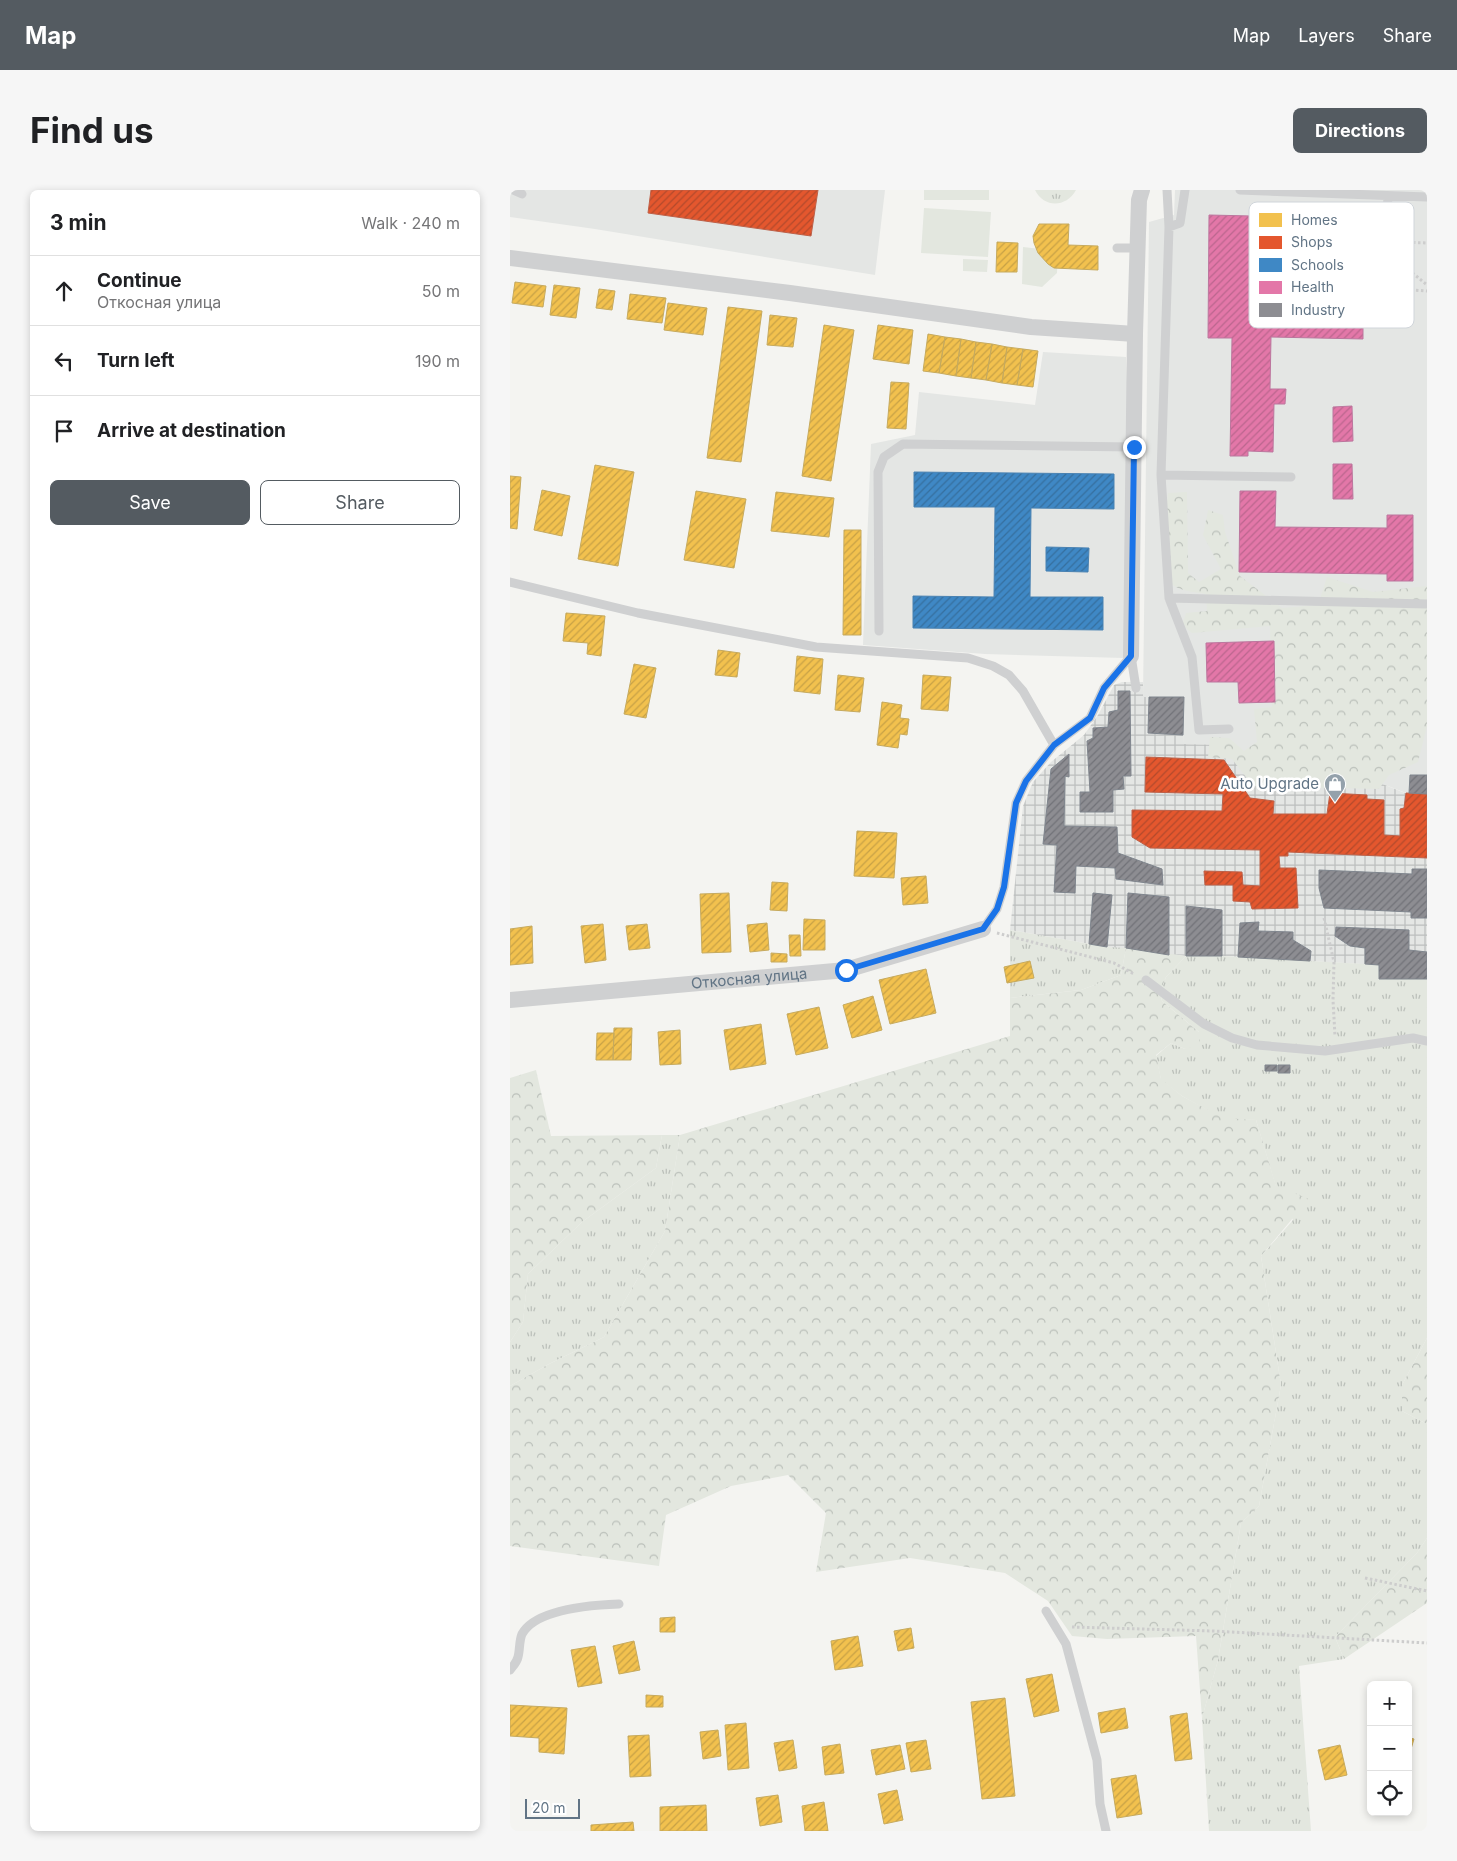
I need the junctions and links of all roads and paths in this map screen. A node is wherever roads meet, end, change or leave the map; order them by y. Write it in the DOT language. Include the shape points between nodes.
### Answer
graph roads {
  1 [pos="512,190"];
  2 [pos="1142,190"];
  3 [pos="1167,190"];
  4 [pos="1185,190"];
  5 [pos="1240,190"];
  6 [pos="522,194"];
  7 [pos="1388,196"];
  8 [pos="1427,197"];
  9 [pos="1388,202"];
  10 [pos="1169,227"];
  11 [pos="1427,243"];
  12 [pos="1414,244"];
  13 [pos="1117,248"];
  14 [pos="1138,248"];
  15 [pos="510,258"];
  16 [pos="1414,273"];
  17 [pos="1427,286"];
  18 [pos="1414,290"];
  19 [pos="1427,291"];
  20 [pos="1135,334"];
  21 [pos="1134,447"];
  22 [pos="1161,475"];
  23 [pos="1291,476"];
  24 [pos="510,582"];
  25 [pos="1169,598"];
  26 [pos="1427,604"];
  27 [pos="879,631"];
  28 [pos="1131,656"];
  29 [pos="1136,688"];
  30 [pos="1229,728"];
  31 [pos="1054,745"];
  32 [pos="1324,918"];
  33 [pos="983,929"];
  34 [pos="1146,980"];
  35 [pos="510,1000"];
  36 [pos="1427,1041"];
  37 [pos="1336,1049"];
  38 [pos="1365,1578"];
  39 [pos="1427,1592"];
  40 [pos="619,1604"];
  41 [pos="1046,1611"];
  42 [pos="1056,1626"];
  43 [pos="1427,1643"];
  44 [pos="510,1670"];
  45 [pos="1106,1831"];
  1 -- 6 [label="lane"];
  2 -- 14 [label="street"];
  3 -- 10 [label="lane"];
  4 -- 10 [label="lane" via="1180,223"];
  5 -- 7 [label="lane"];
  7 -- 8 [label="lane"];
  7 -- 9 [label="lane"];
  10 -- 22 [label="lane"];
  11 -- 12 [label="path"];
  13 -- 14 [label="lane"];
  14 -- 20 [label="street"];
  15 -- 20 [label="street" via="1031,327"];
  16 -- 17 [label="path"];
  18 -- 19 [label="path"];
  20 -- 21 [label="street"];
  21 -- 27 [label="lane" via="903,444 884,457 878,472"];
  21 -- 28 [label="street"];
  22 -- 23 [label="lane"];
  22 -- 25 [label="lane"];
  24 -- 31 [label="lane" via="638,613 816,647 968,658 1009,675 1023,691"];
  25 -- 26 [label="lane"];
  25 -- 30 [label="lane" via="1192,657 1200,730"];
  28 -- 29 [label="lane"];
  28 -- 31 [label="lane" via="1104,688 1090,718"];
  31 -- 33 [label="lane" via="1026,781 1016,803 1004,887 997,909"];
  32 -- 37 [label="path" via="1334,962"];
  33 -- 34 [label="path" via="1114,963"];
  33 -- 35 [label="street, Откосная улица" via="846,970"];
  34 -- 37 [label="lane" via="1204,1024 1232,1038 1257,1045 1325,1051"];
  36 -- 37 [label="lane" via="1413,1038"];
  38 -- 39 [label="path"];
  40 -- 44 [label="lane" via="587,1605 538,1618 521,1636 518,1659"];
  41 -- 42 [label="lane"];
  42 -- 43 [label="path"];
  42 -- 45 [label="lane" via="1066,1644 1097,1760 1100,1804"];
}
